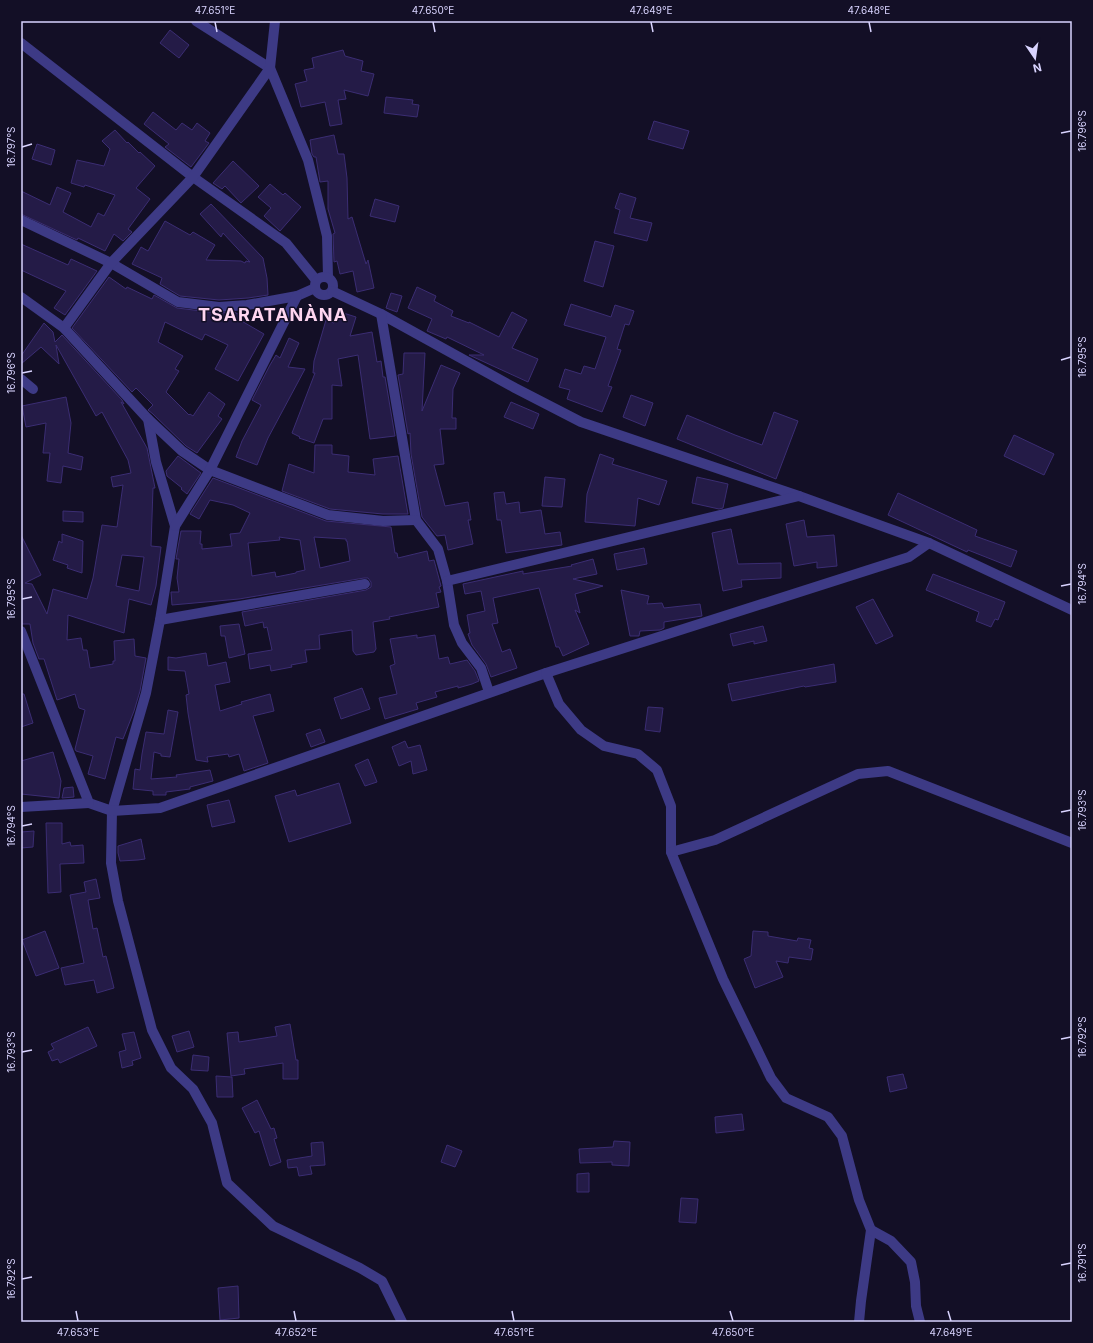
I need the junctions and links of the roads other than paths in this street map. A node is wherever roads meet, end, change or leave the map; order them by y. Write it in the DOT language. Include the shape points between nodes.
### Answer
graph roads {
  1 [pos="196,21"];
  2 [pos="275,21"];
  3 [pos="21,43"];
  4 [pos="270,68"];
  5 [pos="193,177"];
  6 [pos="21,220"];
  7 [pos="111,263"];
  8 [pos="328,277"];
  9 [pos="316,284"];
  10 [pos="332,291"];
  11 [pos="297,296"];
  12 [pos="21,297"];
  13 [pos="381,314"];
  14 [pos="64,328"];
  15 [pos="21,379"];
  16 [pos="33,389"];
  17 [pos="148,419"];
  18 [pos="210,470"];
  19 [pos="799,496"];
  20 [pos="416,520"];
  21 [pos="175,526"];
  22 [pos="929,543"];
  23 [pos="447,581"];
  24 [pos="365,584"];
  25 [pos="1072,610"];
  26 [pos="160,620"];
  27 [pos="21,631"];
  28 [pos="546,673"];
  29 [pos="489,692"];
  30 [pos="89,803"];
  31 [pos="21,808"];
  32 [pos="112,811"];
  33 [pos="1072,843"];
  34 [pos="672,852"];
  35 [pos="871,1230"];
  36 [pos="402,1322"];
  37 [pos="860,1322"];
  38 [pos="920,1322"];
  1 -- 4 [label="street"];
  2 -- 4 [label="street"];
  3 -- 5 [label="street"];
  4 -- 5 [label="street"];
  4 -- 8 [label="street" via="308,160 327,236"];
  5 -- 7 [label="street"];
  5 -- 9 [label="street" via="286,243"];
  6 -- 7 [label="street"];
  7 -- 11 [label="street" via="178,302 219,307"];
  7 -- 14 [label="street"];
  8 -- 9 [label="street" via="324,276"];
  8 -- 10 [label="street" via="334,283"];
  9 -- 10 [label="street" via="320,294 329,294"];
  9 -- 11 [label="street"];
  10 -- 13 [label="street"];
  11 -- 18 [label="street"];
  12 -- 14 [label="street"];
  13 -- 19 [label="street" via="581,422"];
  13 -- 20 [label="street"];
  14 -- 17 [label="street"];
  15 -- 16 [label="street"];
  17 -- 18 [label="street" via="182,451"];
  17 -- 21 [label="street" via="156,462"];
  18 -- 20 [label="street" via="328,515"];
  18 -- 21 [label="street"];
  19 -- 22 [label="street"];
  19 -- 23 [label="street"];
  20 -- 23 [label="street" via="438,549"];
  21 -- 26 [label="street"];
  22 -- 25 [label="street"];
  22 -- 28 [label="street" via="909,557"];
  23 -- 29 [label="street" via="454,625 462,644 481,668"];
  24 -- 26 [label="street"];
  26 -- 32 [label="street" via="146,693"];
  27 -- 30 [label="street"];
  28 -- 29 [label="street"];
  28 -- 34 [label="street" via="559,704 581,730 604,746 638,754 657,770 671,806"];
  29 -- 32 [label="street" via="160,808"];
  30 -- 31 [label="street"];
  30 -- 32 [label="street"];
  32 -- 36 [label="street" via="111,863 118,901 152,1030 171,1068 193,1089 212,1123 227,1183 273,1226 382,1281"];
  33 -- 34 [label="street" via="888,771 858,774 715,840"];
  34 -- 35 [label="street" via="723,979 771,1078 786,1098 828,1117 842,1136 859,1200"];
  35 -- 37 [label="street"];
  35 -- 38 [label="street" via="891,1241 911,1262"];
}
